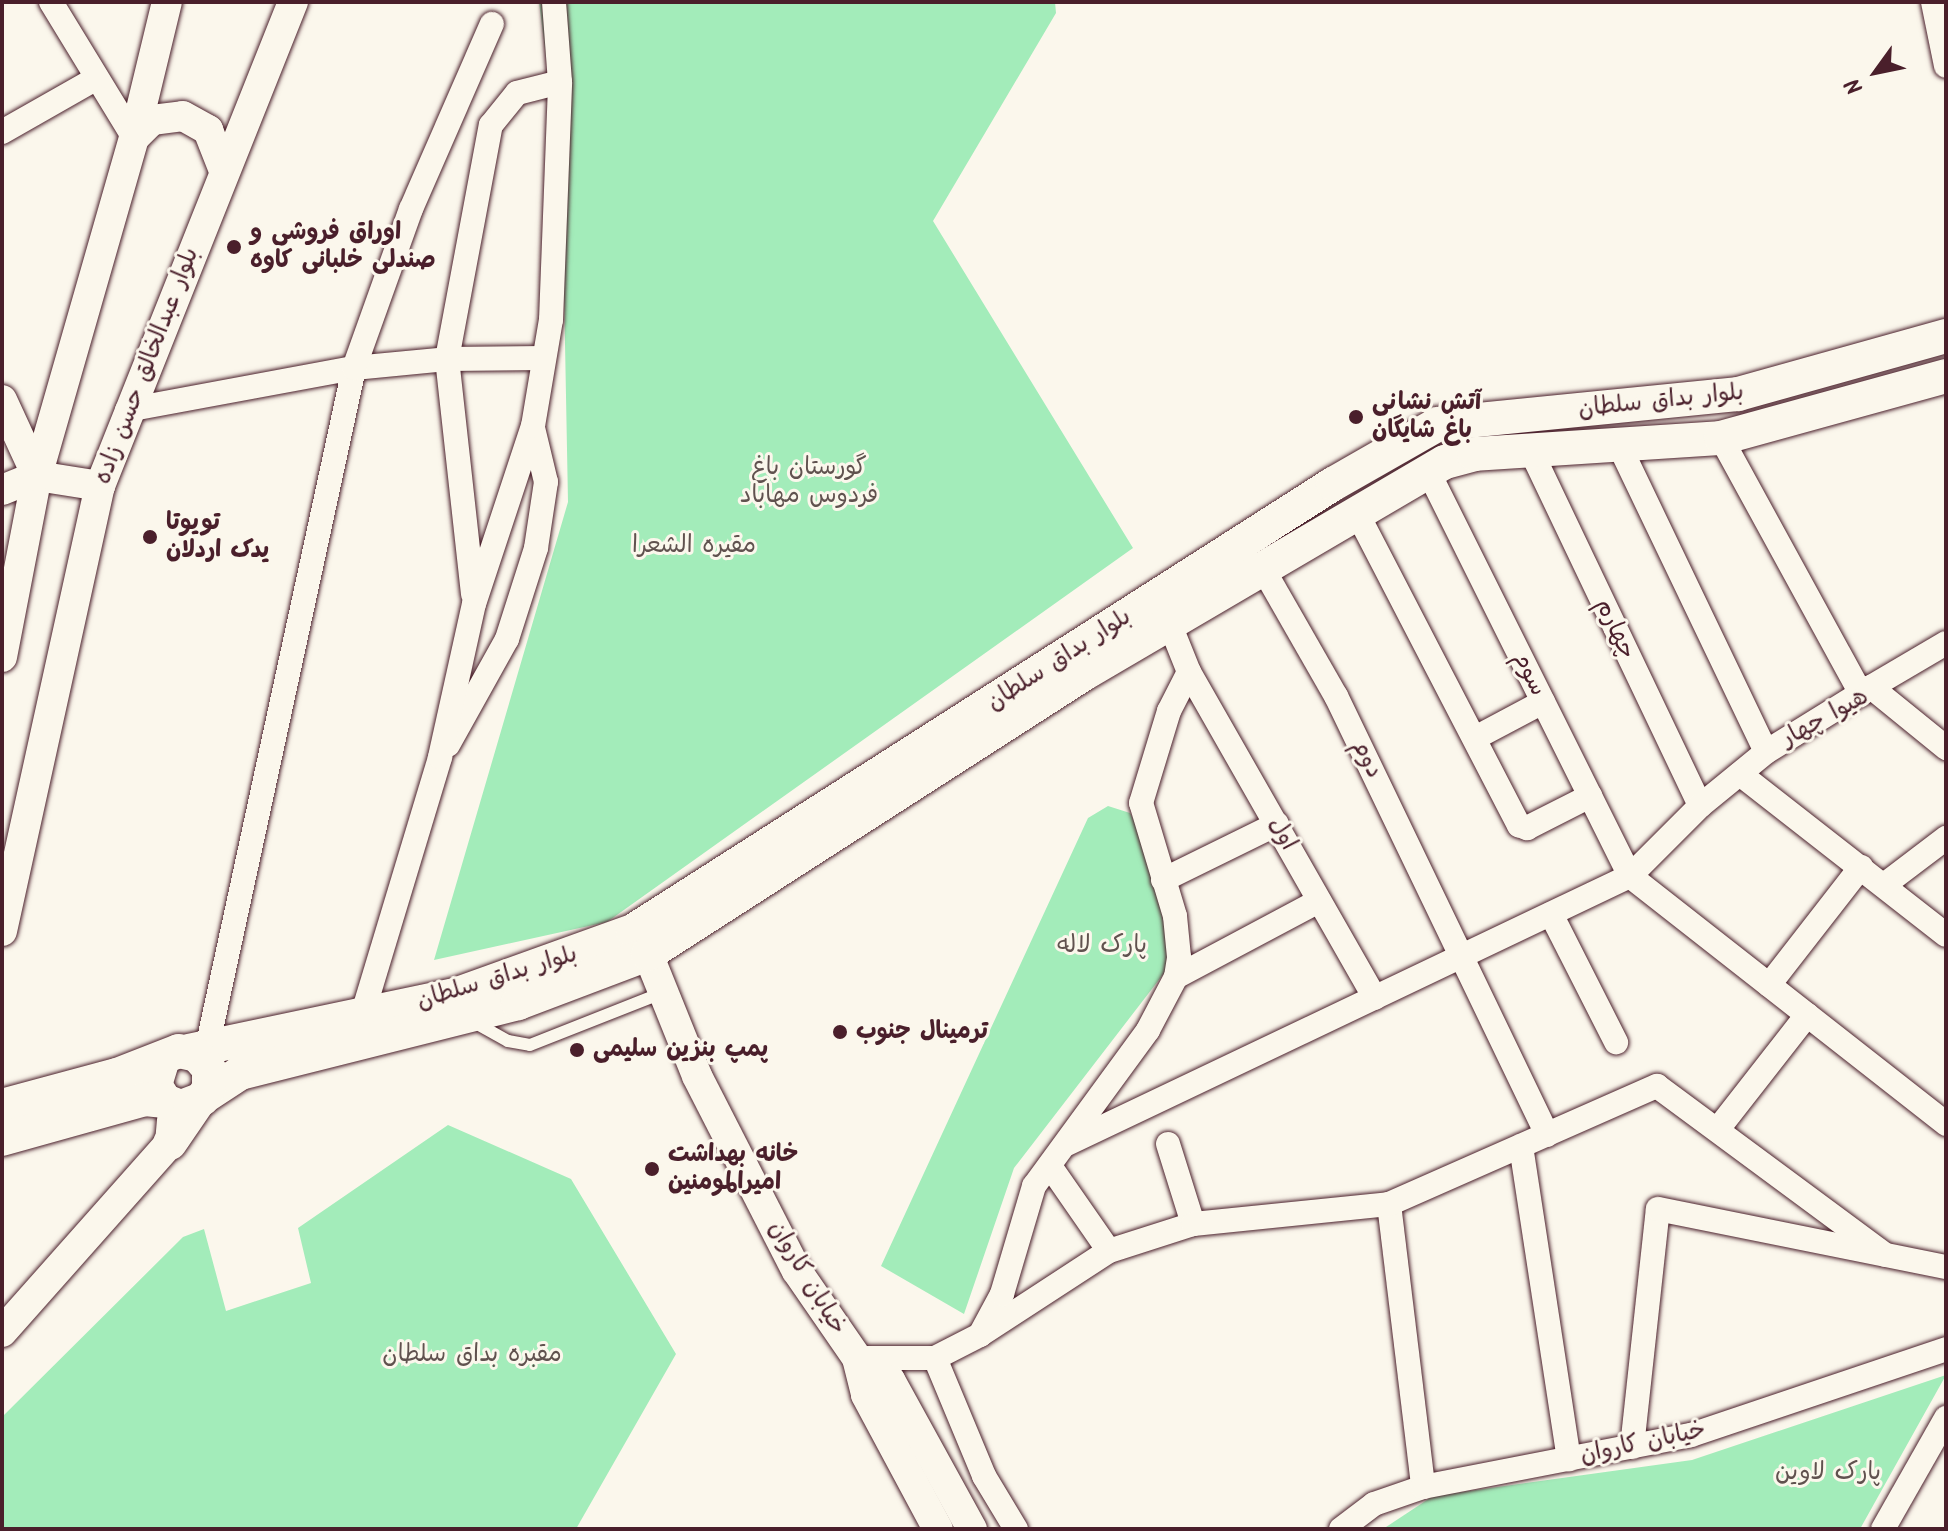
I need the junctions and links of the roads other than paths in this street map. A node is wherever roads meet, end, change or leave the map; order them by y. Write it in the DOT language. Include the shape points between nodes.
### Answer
graph roads {
  1 [pos="51,2"];
  2 [pos="167,2"];
  3 [pos="293,2"];
  4 [pos="554,2"];
  5 [pos="1933,2"];
  6 [pos="492,24"];
  7 [pos="1946,66"];
  8 [pos="97,78"];
  9 [pos="560,82"];
  10 [pos="2,132"];
  11 [pos="134,138"];
  12 [pos="223,168"];
  13 [pos="1946,336"];
  14 [pos="544,358"];
  15 [pos="447,359"];
  16 [pos="354,368"];
  17 [pos="1946,376"];
  18 [pos="2,400"];
  19 [pos="127,410"];
  20 [pos="533,426"];
  21 [pos="1721,438"];
  22 [pos="1619,445"];
  23 [pos="1531,451"];
  24 [pos="1358,469"];
  25 [pos="1428,471"];
  26 [pos="37,476"];
  27 [pos="100,486"];
  28 [pos="2,490"];
  29 [pos="1315,495"];
  30 [pos="1356,513"];
  31 [pos="1262,567"];
  32 [pos="474,604"];
  33 [pos="1169,622"];
  34 [pos="1946,643"];
  35 [pos="2,657"];
  36 [pos="1189,672"];
  37 [pos="1866,690"];
  38 [pos="1543,702"];
  39 [pos="1475,738"];
  40 [pos="1946,748"];
  41 [pos="1766,752"];
  42 [pos="440,757"];
  43 [pos="1740,774"];
  44 [pos="1590,796"];
  45 [pos="1700,806"];
  46 [pos="1277,824"];
  47 [pos="1946,838"];
  48 [pos="1861,867"];
  49 [pos="1630,876"];
  50 [pos="1163,880"];
  51 [pos="1884,885"];
  52 [pos="1319,901"];
  53 [pos="1551,914"];
  54 [pos="2,931"];
  55 [pos="1946,935"];
  56 [pos="648,954"];
  57 [pos="1463,955"];
  58 [pos="1176,977"];
  59 [pos="1769,985"];
  60 [pos="662,993"];
  61 [pos="1375,998"];
  62 [pos="1807,1015"];
  63 [pos="362,1016"];
  64 [pos="466,1018"];
  65 [pos="1616,1042"];
  66 [pos="186,1052"];
  67 [pos="189,1100"];
  68 [pos="14,1109"];
  69 [pos="1946,1124"];
  70 [pos="1718,1129"];
  71 [pos="1547,1135"];
  72 [pos="2,1139"];
  73 [pos="170,1143"];
  74 [pos="1067,1144"];
  75 [pos="1168,1144"];
  76 [pos="1521,1146"];
  77 [pos="1050,1166"];
  78 [pos="1389,1204"];
  79 [pos="1193,1224"];
  80 [pos="1109,1251"];
  81 [pos="1885,1255"];
  82 [pos="1946,1267"];
  83 [pos="2,1332"];
  84 [pos="980,1335"];
  85 [pos="1946,1349"];
  86 [pos="857,1358"];
  87 [pos="935,1358"];
  88 [pos="878,1387"];
  89 [pos="1946,1418"];
  90 [pos="1632,1447"];
  91 [pos="1569,1459"];
  92 [pos="1423,1487"];
  93 [pos="938,1529"];
  94 [pos="972,1529"];
  95 [pos="1016,1529"];
  96 [pos="1341,1529"];
  97 [pos="1883,1529"];
  1 -- 8 [label="street"];
  2 -- 11 [label="street"];
  3 -- 12 [label="street, بلوار عبدالخالق حسن زاده"];
  4 -- 9 [label="street"];
  5 -- 7 [label="street"];
  6 -- 16 [label="street" via="411,209"];
  8 -- 10 [label="street"];
  8 -- 11 [label="street"];
  9 -- 14 [label="street" via="551,320"];
  9 -- 15 [label="street" via="517,93 491,125"];
  11 -- 12 [label="street" via="152,120 183,116 208,130"];
  11 -- 26 [label="street"];
  12 -- 19 [label="street, بلوار عبدالخالق حسن زاده"];
  13 -- 24 [label="main road, بلوار بداق سلطان" via="1738,394 1458,418 1419,432"];
  14 -- 15 [label="street"];
  14 -- 20 [label="street"];
  15 -- 16 [label="street"];
  15 -- 32 [label="street"];
  16 -- 19 [label="street"];
  16 -- 66 [label="street"];
  17 -- 21 [label="main road, بلوار بداق سلطان"];
  18 -- 26 [label="street"];
  19 -- 27 [label="street, بلوار عبدالخالق حسن زاده"];
  20 -- 32 [label="street"];
  20 -- 42 [label="street" via="546,482 536,548 507,639 475,705"];
  21 -- 22 [label="main road, بلوار بداق سلطان"];
  21 -- 37 [label="street"];
  22 -- 23 [label="main road, بلوار بداق سلطان"];
  22 -- 41 [label="street"];
  23 -- 25 [label="main road, بلوار بداق سلطان" via="1458,457"];
  23 -- 45 [label="street, چهارم"];
  24 -- 29 [label="main road, بلوار بداق سلطان"];
  24 -- 30 [label="main road" via="1352,480"];
  25 -- 30 [label="main road, بلوار بداق سلطان"];
  25 -- 38 [label="street, سوم"];
  26 -- 27 [label="street"];
  26 -- 28 [label="street"];
  26 -- 35 [label="street"];
  27 -- 54 [label="street, بلوار عبدالخالق حسن زاده"];
  29 -- 30 [label="main road" via="1330,492 1343,501 1345,512"];
  29 -- 63 [label="main road, بلوار بداق سلطان" via="633,931 511,979"];
  30 -- 31 [label="main road, بلوار بداق سلطان"];
  30 -- 39 [label="street"];
  31 -- 33 [label="main road, بلوار بداق سلطان"];
  31 -- 57 [label="street, دوم" via="1336,696"];
  32 -- 42 [label="street"];
  33 -- 36 [label="street, اول"];
  33 -- 56 [label="main road, بلوار بداق سلطان"];
  34 -- 37 [label="street"];
  36 -- 46 [label="street, اول"];
  36 -- 50 [label="street" via="1169,711 1141,803"];
  37 -- 40 [label="street, هیوا چهار"];
  37 -- 41 [label="street, هیوا چهار"];
  38 -- 39 [label="street"];
  38 -- 44 [label="street, سوم"];
  39 -- 44 [label="street" via="1522,829"];
  41 -- 43 [label="street, هیوا چهار"];
  42 -- 63 [label="street"];
  43 -- 45 [label="street, هیوا چهار"];
  43 -- 48 [label="street"];
  44 -- 49 [label="street, سوم"];
  45 -- 49 [label="street, هیوا چهار"];
  46 -- 50 [label="street"];
  46 -- 52 [label="street, اول"];
  47 -- 51 [label="street"];
  48 -- 51 [label="street"];
  48 -- 59 [label="street"];
  49 -- 53 [label="street, هیوا چهار"];
  49 -- 59 [label="street"];
  50 -- 58 [label="street" via="1175,916"];
  51 -- 55 [label="street"];
  52 -- 58 [label="street"];
  52 -- 61 [label="street, اول"];
  53 -- 57 [label="street, هیوا چهار"];
  53 -- 65 [label="street"];
  56 -- 60 [label="street, خیابان کاروان"];
  56 -- 64 [label="main road, بلوار بداق سلطان"];
  57 -- 61 [label="street, هیوا چهار"];
  57 -- 71 [label="street, دوم"];
  58 -- 74 [label="street" via="1148,1030"];
  59 -- 62 [label="street"];
  60 -- 64 [label="lane" via="530,1045 508,1041"];
  60 -- 86 [label="street, خیابان کاروان" via="697,1076 797,1271"];
  61 -- 74 [label="street, هیوا چهار"];
  62 -- 69 [label="street"];
  62 -- 70 [label="street"];
  63 -- 66 [label="main road, بلوار بداق سلطان"];
  64 -- 67 [label="main road, بلوار بداق سلطان" via="240,1073"];
  66 -- 67 [label="main road" via="209,1069"];
  66 -- 67 [label="main road" via="155,1085"];
  66 -- 68 [label="main road, بلوار بداق سلطان"];
  67 -- 68 [label="main road"];
  67 -- 73 [label="main road"];
  68 -- 72 [label="main road"];
  70 -- 71 [label="street" via="1657,1086"];
  70 -- 81 [label="street"];
  71 -- 76 [label="street"];
  73 -- 83 [label="street"];
  74 -- 77 [label="street"];
  75 -- 79 [label="street"];
  76 -- 78 [label="street"];
  76 -- 91 [label="street"];
  77 -- 80 [label="street"];
  77 -- 84 [label="street" via="1034,1186 1002,1294"];
  78 -- 79 [label="street"];
  78 -- 92 [label="street"];
  79 -- 80 [label="street"];
  80 -- 84 [label="street"];
  81 -- 82 [label="street"];
  81 -- 90 [label="street" via="1658,1209"];
  84 -- 87 [label="street"];
  85 -- 90 [label="street, خیابان کاروان" via="1691,1435"];
  86 -- 87 [label="street, خیابان کاروان"];
  86 -- 88 [label="street"];
  87 -- 95 [label="street" via="984,1476"];
  88 -- 93 [label="street"];
  88 -- 94 [label="street"];
  89 -- 97 [label="street"];
  90 -- 91 [label="street, خیابان کاروان"];
  91 -- 92 [label="street, خیابان کاروان"];
  92 -- 96 [label="street, خیابان کاروان" via="1374,1504"];
}
